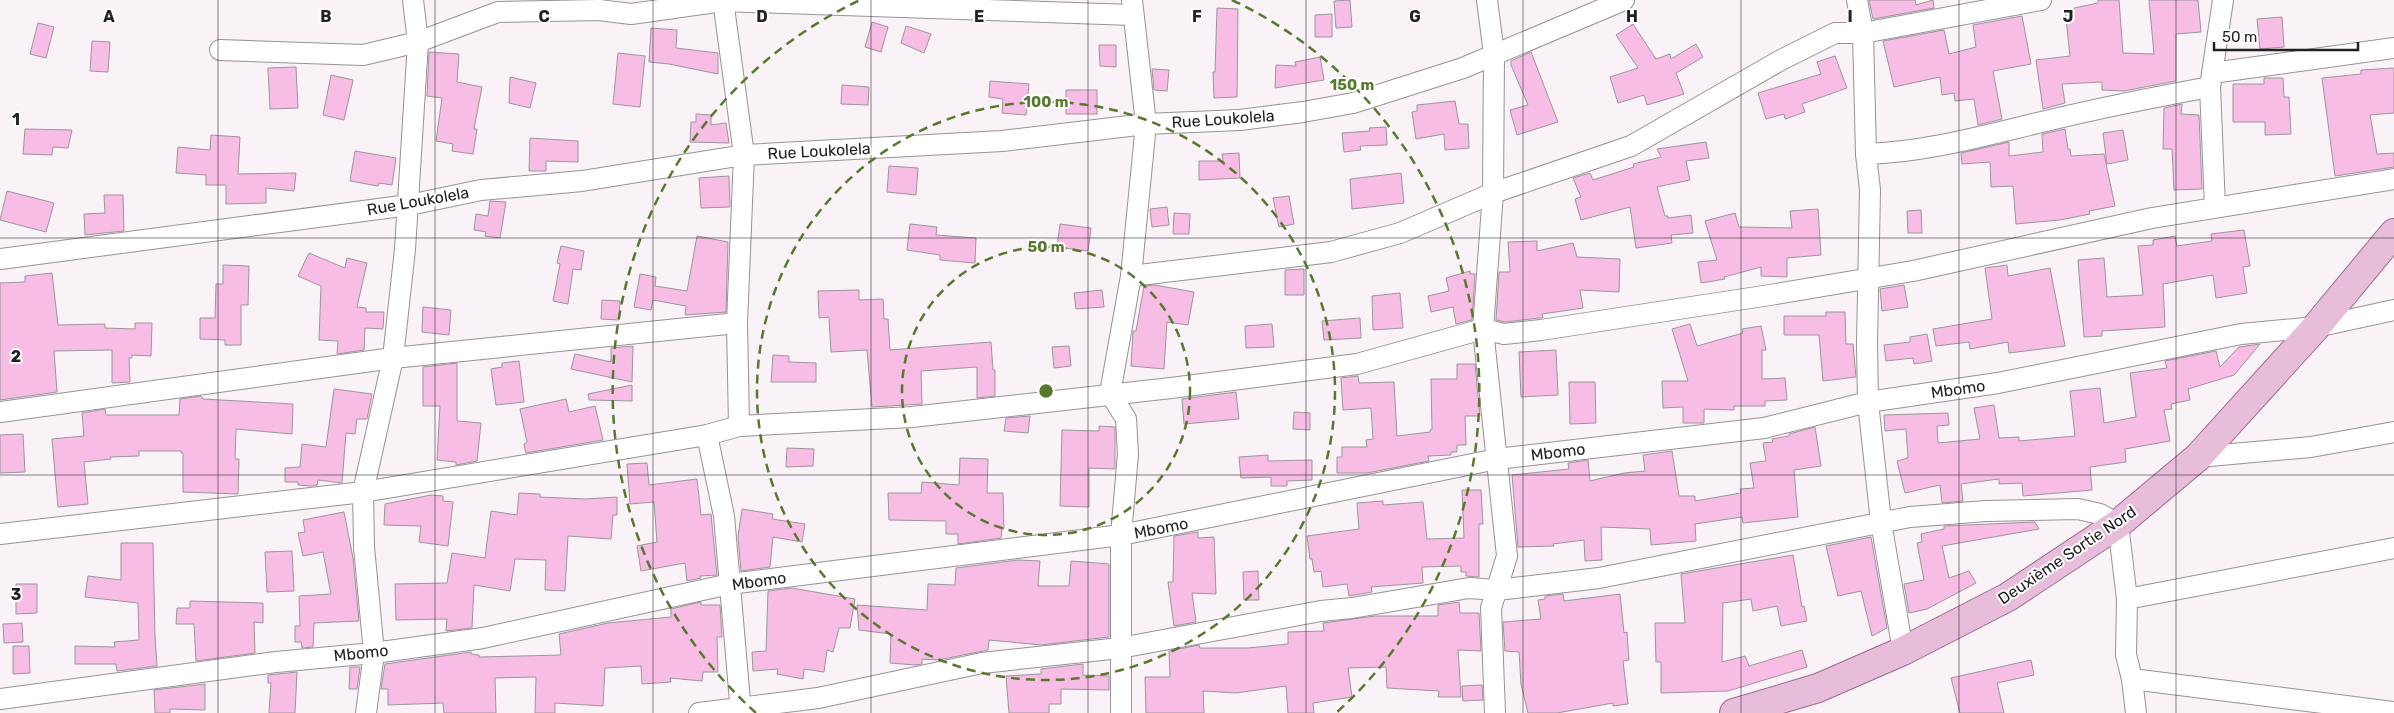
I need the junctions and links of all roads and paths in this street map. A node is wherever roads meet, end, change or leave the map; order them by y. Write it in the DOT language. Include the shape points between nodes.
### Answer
graph roads {
  1 [pos="414,0"];
  2 [pos="1487,0"];
  3 [pos="1624,0"];
  4 [pos="1858,0"];
  5 [pos="2041,0"];
  6 [pos="2223,0"];
  7 [pos="723,1"];
  8 [pos="1132,8"];
  9 [pos="1863,33"];
  10 [pos="418,42"];
  11 [pos="2394,48"];
  12 [pos="220,50"];
  13 [pos="1494,54"];
  14 [pos="2211,80"];
  15 [pos="1146,124"];
  16 [pos="1866,154"];
  17 [pos="744,155"];
  18 [pos="2394,178"];
  19 [pos="1493,193"];
  20 [pos="409,205"];
  21 [pos="2215,207"];
  22 [pos="2394,233"];
  23 [pos="0,259"];
  24 [pos="1131,276"];
  25 [pos="1867,279"];
  26 [pos="2394,310"];
  27 [pos="737,324"];
  28 [pos="2316,327"];
  29 [pos="1483,329"];
  30 [pos="393,358"];
  31 [pos="1110,394"];
  32 [pos="1868,402"];
  33 [pos="0,412"];
  34 [pos="739,426"];
  35 [pos="2394,432"];
  36 [pos="707,435"];
  37 [pos="2198,457"];
  38 [pos="1497,459"];
  39 [pos="363,492"];
  40 [pos="1881,522"];
  41 [pos="2118,524"];
  42 [pos="0,534"];
  43 [pos="1122,535"];
  44 [pos="2394,548"];
  45 [pos="730,584"];
  46 [pos="1497,590"];
  47 [pos="2127,599"];
  48 [pos="1120,648"];
  49 [pos="1903,651"];
  50 [pos="374,653"];
  51 [pos="2132,679"];
  52 [pos="0,699"];
  53 [pos="741,710"];
  54 [pos="2394,712"];
  55 [pos="366,713"];
  56 [pos="699,713"];
  57 [pos="1121,713"];
  58 [pos="1495,713"];
  59 [pos="1734,713"];
  60 [pos="2136,713"];
  1 -- 10 [label="street"];
  2 -- 13 [label="street"];
  3 -- 13 [label="street, Rue Loukolela"];
  4 -- 9 [label="street"];
  5 -- 9 [label="street"];
  6 -- 14 [label="street"];
  7 -- 8 [label="street"];
  7 -- 10 [label="street" via="631,14 599,10 498,12"];
  7 -- 17 [label="street"];
  8 -- 15 [label="street"];
  9 -- 16 [label="street"];
  9 -- 19 [label="street" via="1835,33 1781,60 1631,146"];
  10 -- 12 [label="street" via="363,55"];
  10 -- 20 [label="street"];
  11 -- 14 [label="street"];
  13 -- 15 [label="street, Rue Loukolela" via="1463,68 1353,103 1240,120"];
  13 -- 19 [label="street"];
  14 -- 16 [label="street" via="1938,146 1903,153"];
  14 -- 21 [label="street"];
  15 -- 17 [label="street, Rue Loukolela" via="1002,141"];
  15 -- 24 [label="street"];
  16 -- 25 [label="street" via="1870,190"];
  17 -- 20 [label="street, Rue Loukolela" via="582,181 480,190"];
  17 -- 27 [label="street"];
  18 -- 21 [label="street"];
  19 -- 24 [label="street" via="1400,233 1330,252"];
  19 -- 29 [label="street"];
  20 -- 23 [label="street, Rue Loukolela"];
  20 -- 30 [label="street"];
  21 -- 25 [label="street"];
  22 -- 28 [label="main road, Deuxième Sortie Nord"];
  24 -- 31 [label="street"];
  25 -- 29 [label="street" via="1541,330 1504,334"];
  25 -- 32 [label="street"];
  26 -- 28 [label="street, Mbomo"];
  27 -- 30 [label="street"];
  27 -- 34 [label="street"];
  28 -- 32 [label="street, Mbomo" via="2240,334 1998,383"];
  28 -- 37 [label="main road, Deuxième Sortie Nord"];
  29 -- 31 [label="street" via="1357,364"];
  29 -- 38 [label="street"];
  30 -- 33 [label="street"];
  30 -- 39 [label="street"];
  31 -- 34 [label="street" via="912,416"];
  31 -- 43 [label="street" via="1126,419 1128,454"];
  32 -- 38 [label="street, Mbomo" via="1764,428"];
  32 -- 40 [label="street"];
  34 -- 36 [label="street"];
  35 -- 37 [label="street" via="2311,447"];
  36 -- 39 [label="street"];
  36 -- 45 [label="street" via="724,516"];
  37 -- 41 [label="main road, Deuxième Sortie Nord"];
  38 -- 43 [label="street, Mbomo"];
  38 -- 46 [label="street" via="1507,556"];
  39 -- 42 [label="street"];
  39 -- 50 [label="street" via="364,547"];
  40 -- 41 [label="street" via="1986,511 2078,509 2100,514"];
  40 -- 46 [label="street" via="1599,578"];
  40 -- 49 [label="street"];
  41 -- 47 [label="street"];
  41 -- 49 [label="main road, Deuxième Sortie Nord" via="2008,597"];
  43 -- 45 [label="street, Mbomo"];
  43 -- 48 [label="street"];
  44 -- 47 [label="street"];
  45 -- 50 [label="street, Mbomo" via="483,638"];
  45 -- 53 [label="street"];
  46 -- 48 [label="street" via="1470,588 1321,611"];
  46 -- 58 [label="street" via="1491,608"];
  47 -- 51 [label="street" via="2126,655"];
  48 -- 53 [label="street" via="982,663 818,698"];
  48 -- 57 [label="street"];
  49 -- 59 [label="main road, Deuxième Sortie Nord" via="1818,688"];
  50 -- 52 [label="street, Mbomo" via="276,662"];
  50 -- 55 [label="street"];
  51 -- 54 [label="street"];
  51 -- 60 [label="street"];
  53 -- 56 [label="street"];
}
